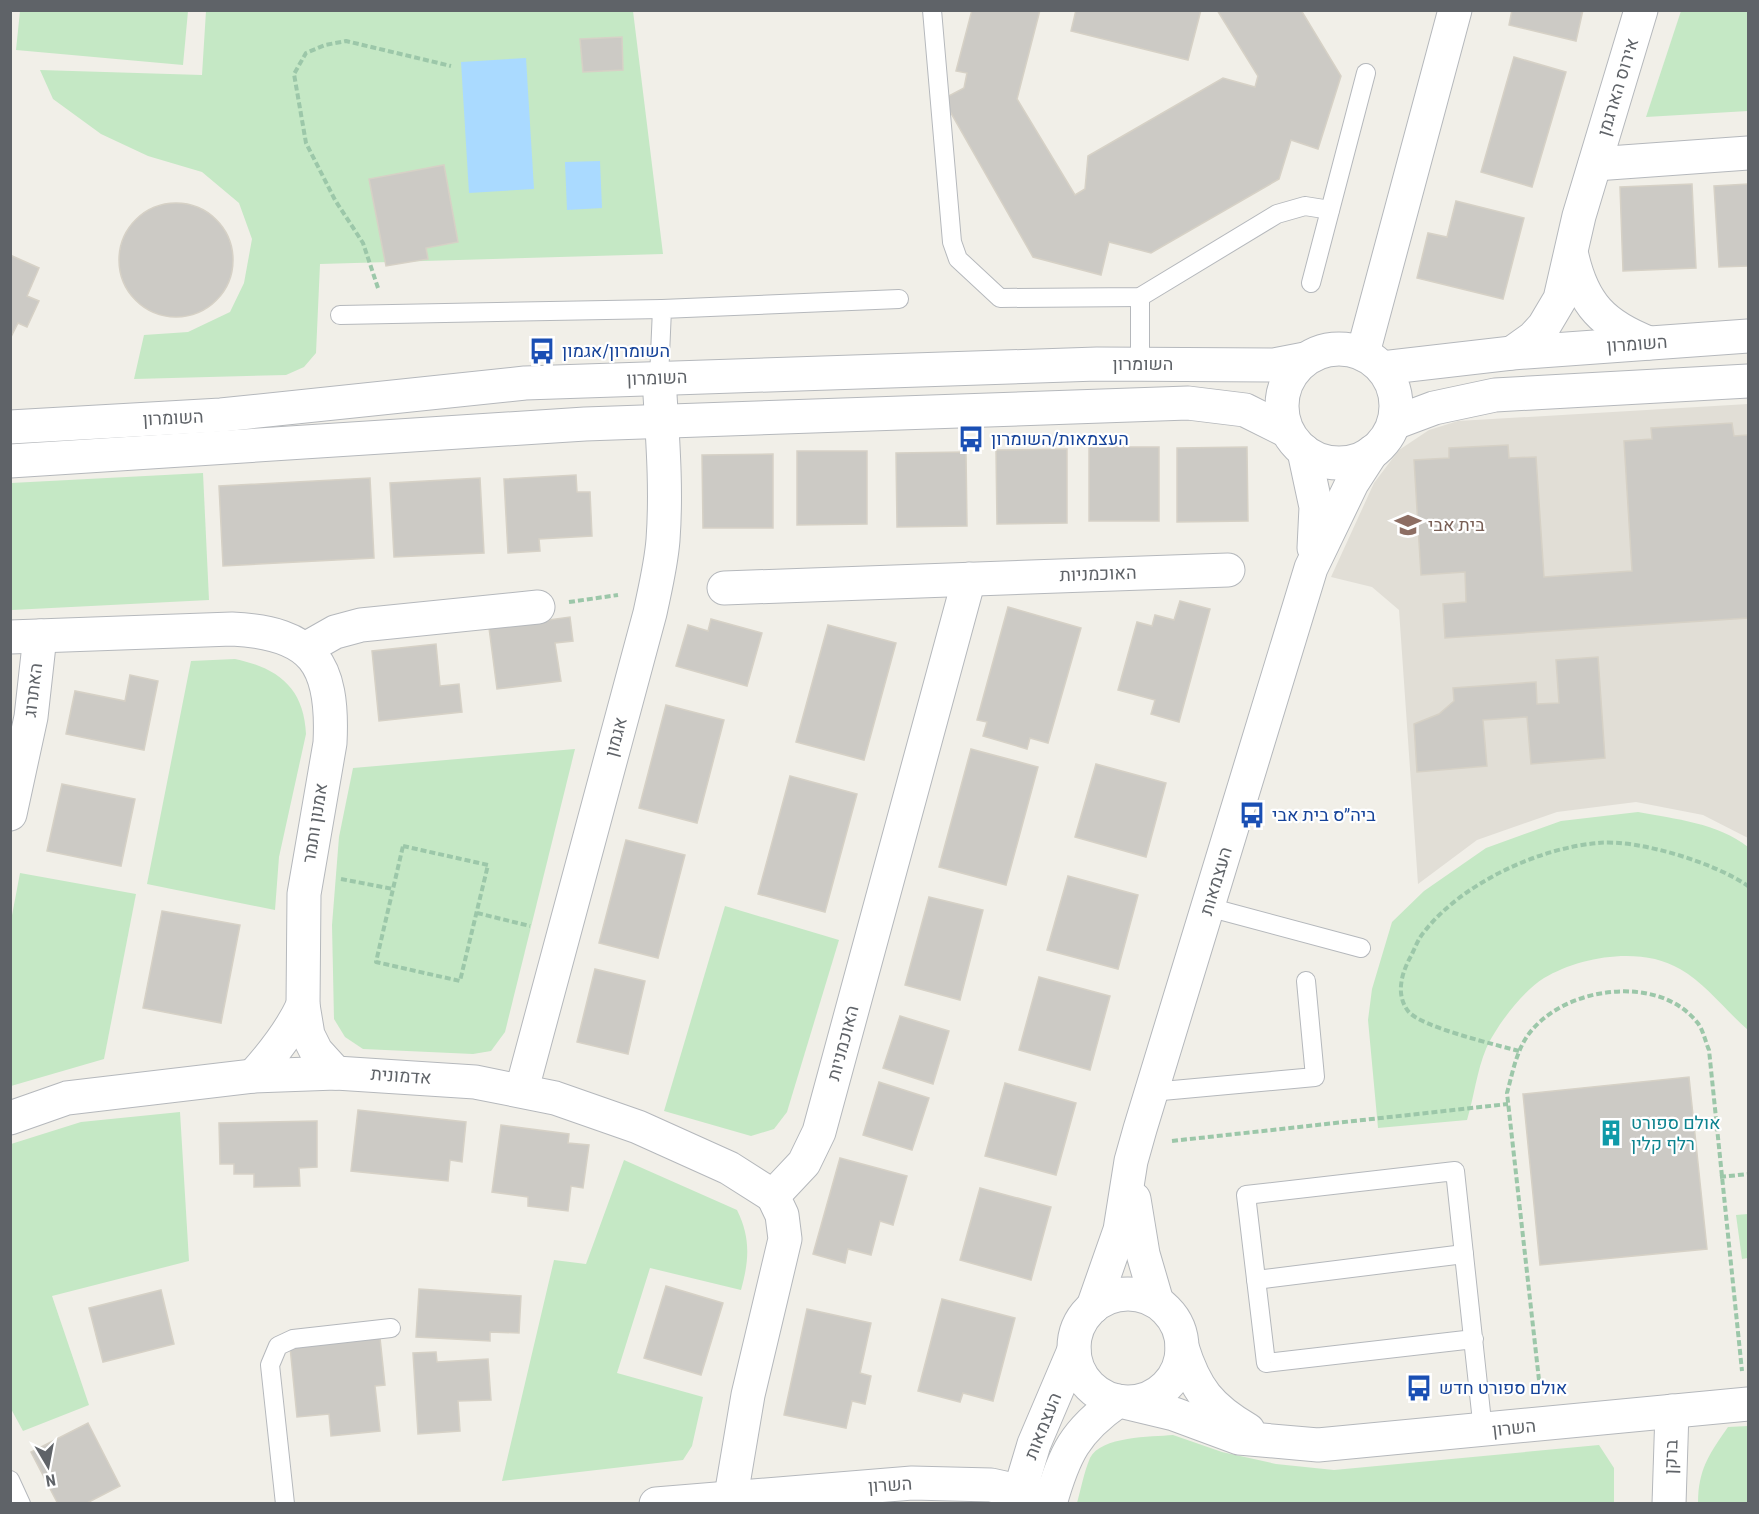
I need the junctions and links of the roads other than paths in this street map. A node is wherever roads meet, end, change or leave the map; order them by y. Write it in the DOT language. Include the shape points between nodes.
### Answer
graph roads {
  1 [pos="932,10"];
  2 [pos="1455,10"];
  3 [pos="1641,10"];
  4 [pos="1366,73"];
  5 [pos="1749,153"];
  6 [pos="1595,164"];
  7 [pos="1330,210"];
  8 [pos="1572,256"];
  9 [pos="1311,283"];
  10 [pos="1140,297"];
  11 [pos="899,299"];
  12 [pos="662,309"];
  13 [pos="340,315"];
  14 [pos="1749,336"];
  15 [pos="1649,343"];
  16 [pos="1512,353"];
  17 [pos="1305,359"];
  18 [pos="1372,360"];
  19 [pos="1140,363"];
  20 [pos="659,378"];
  21 [pos="1749,381"];
  22 [pos="661,421"];
  23 [pos="1394,423"];
  24 [pos="10,427"];
  25 [pos="1296,441"];
  26 [pos="1372,452"];
  27 [pos="10,461"];
  28 [pos="1311,568"];
  29 [pos="1228,570"];
  30 [pos="969,579"];
  31 [pos="724,588"];
  32 [pos="538,607"];
  33 [pos="25,637"];
  34 [pos="305,649"];
  35 [pos="10,814"];
  36 [pos="1208,907"];
  37 [pos="1361,948"];
  38 [pos="1306,981"];
  39 [pos="303,1005"];
  40 [pos="336,1073"];
  41 [pos="253,1076"];
  42 [pos="522,1089"];
  43 [pos="1151,1092"];
  44 [pos="10,1118"];
  45 [pos="1133,1153"];
  46 [pos="772,1196"];
  47 [pos="1464,1254"];
  48 [pos="1256,1280"];
  49 [pos="1157,1302"];
  50 [pos="1093,1307"];
  51 [pos="391,1328"];
  52 [pos="1474,1339"];
  53 [pos="1182,1347"];
  54 [pos="1074,1350"];
  55 [pos="1123,1402"];
  56 [pos="1747,1404"];
  57 [pos="1672,1411"];
  58 [pos="1483,1431"];
  59 [pos="1280,1443"];
  60 [pos="10,1480"];
  61 [pos="1018,1497"];
  62 [pos="746,1499"];
  63 [pos="1051,1501"];
  64 [pos="21,1503"];
  65 [pos="285,1503"];
  66 [pos="656,1503"];
  67 [pos="1670,1503"];
  1 -- 10 [label="lane" via="952,242 958,259 1000,298"];
  2 -- 18 [label="street"];
  3 -- 6 [label="street, אירוס הארגמן"];
  4 -- 7 [label="lane"];
  5 -- 6 [label="street, אירוס הארגמן"];
  6 -- 8 [label="street, אירוס הארגמן"];
  7 -- 9 [label="lane"];
  7 -- 10 [label="lane" via="1305,206 1277,214"];
  8 -- 15 [label="street, אירוס הארגמן" via="1578,282 1590,302 1621,332"];
  8 -- 16 [label="street, אירוס הארגמן" via="1560,299 1544,326"];
  10 -- 19 [label="lane"];
  11 -- 12 [label="lane"];
  12 -- 13 [label="lane"];
  12 -- 20 [label="lane"];
  14 -- 15 [label="street, השומרון"];
  15 -- 16 [label="street, השומרון"];
  16 -- 18 [label="street, השומרון"];
  17 -- 18 [label="street" via="1333,349"];
  17 -- 19 [label="street, השומרון" via="1274,365"];
  17 -- 25 [label="street" via="1288,378 1281,404"];
  18 -- 23 [label="street" via="1395,389"];
  19 -- 20 [label="street, השומרון"];
  20 -- 22 [label="street, אגמון"];
  20 -- 24 [label="street, השומרון" via="525,383 221,416"];
  21 -- 23 [label="street" via="1495,395 1434,408"];
  22 -- 25 [label="street, השומרון" via="1188,403 1245,410"];
  22 -- 27 [label="street, השומרון"];
  22 -- 42 [label="street, אגמון" via="663,540 654,590"];
  23 -- 26 [label="street" via="1388,436"];
  25 -- 26 [label="street" via="1322,460 1341,463"];
  25 -- 28 [label="street, העצמאות" via="1316,507"];
  26 -- 28 [label="street, העצמאות" via="1352,483"];
  28 -- 36 [label="street, העצמאות"];
  29 -- 30 [label="street, האוכמניות"];
  30 -- 31 [label="street, האוכמניות"];
  30 -- 46 [label="street, האוכמניות" via="819,1132 804,1163"];
  32 -- 34 [label="street" via="361,625 335,632"];
  33 -- 34 [label="street, אמנון ותמר" via="262,630 286,637"];
  33 -- 35 [label="street, האתרוג" via="31,717"];
  34 -- 39 [label="street, אמנון ותמר" via="327,682 331,719 304,894"];
  36 -- 37 [label="lane"];
  36 -- 43 [label="street, העצמאות"];
  38 -- 43 [label="lane" via="1315,1077"];
  39 -- 40 [label="street, אמנון ותמר" via="308,1035 316,1051"];
  39 -- 41 [label="street, אמנון ותמר" via="294,1025"];
  40 -- 41 [label="street, אדמונית"];
  40 -- 42 [label="street, אדמונית"];
  41 -- 44 [label="street, אדמונית" via="67,1098"];
  42 -- 46 [label="street, אדמונית" via="592,1110 685,1147 756,1183"];
  43 -- 45 [label="street, העצמאות"];
  45 -- 49 [label="street, העצמאות" via="1137,1228"];
  45 -- 50 [label="street, העצמאות" via="1120,1230"];
  46 -- 62 [label="street" via="782,1215 785,1239 748,1395"];
  47 -- 48 [label="lane"];
  47 -- 48 [label="lane" via="1455,1171 1246,1195"];
  47 -- 52 [label="lane"];
  48 -- 52 [label="lane" via="1266,1363"];
  49 -- 50 [label="street" via="1141,1295 1123,1294"];
  49 -- 53 [label="street" via="1179,1330"];
  50 -- 54 [label="street" via="1075,1334"];
  51 -- 65 [label="lane" via="293,1339 278,1346 270,1365"];
  52 -- 58 [label="lane"];
  53 -- 55 [label="street" via="1180,1365 1160,1392 1145,1400"];
  53 -- 59 [label="street, השרון" via="1191,1375 1219,1411 1250,1431"];
  54 -- 55 [label="street" via="1084,1381 1096,1392"];
  54 -- 61 [label="street, העצמאות" via="1034,1444"];
  55 -- 59 [label="street, השרון" via="1174,1414 1239,1438"];
  55 -- 63 [label="street, העצמאות" via="1094,1417 1074,1440 1062,1462"];
  56 -- 57 [label="street, השרון"];
  57 -- 58 [label="street, השרון"];
  57 -- 67 [label="street, ברקן"];
  58 -- 59 [label="street, השרון" via="1357,1444"];
  60 -- 64 [label="lane"];
  61 -- 62 [label="street, השרון" via="968,1482 912,1483"];
  61 -- 63 [label="street, השרון"];
  62 -- 66 [label="street, השרון"];
}
